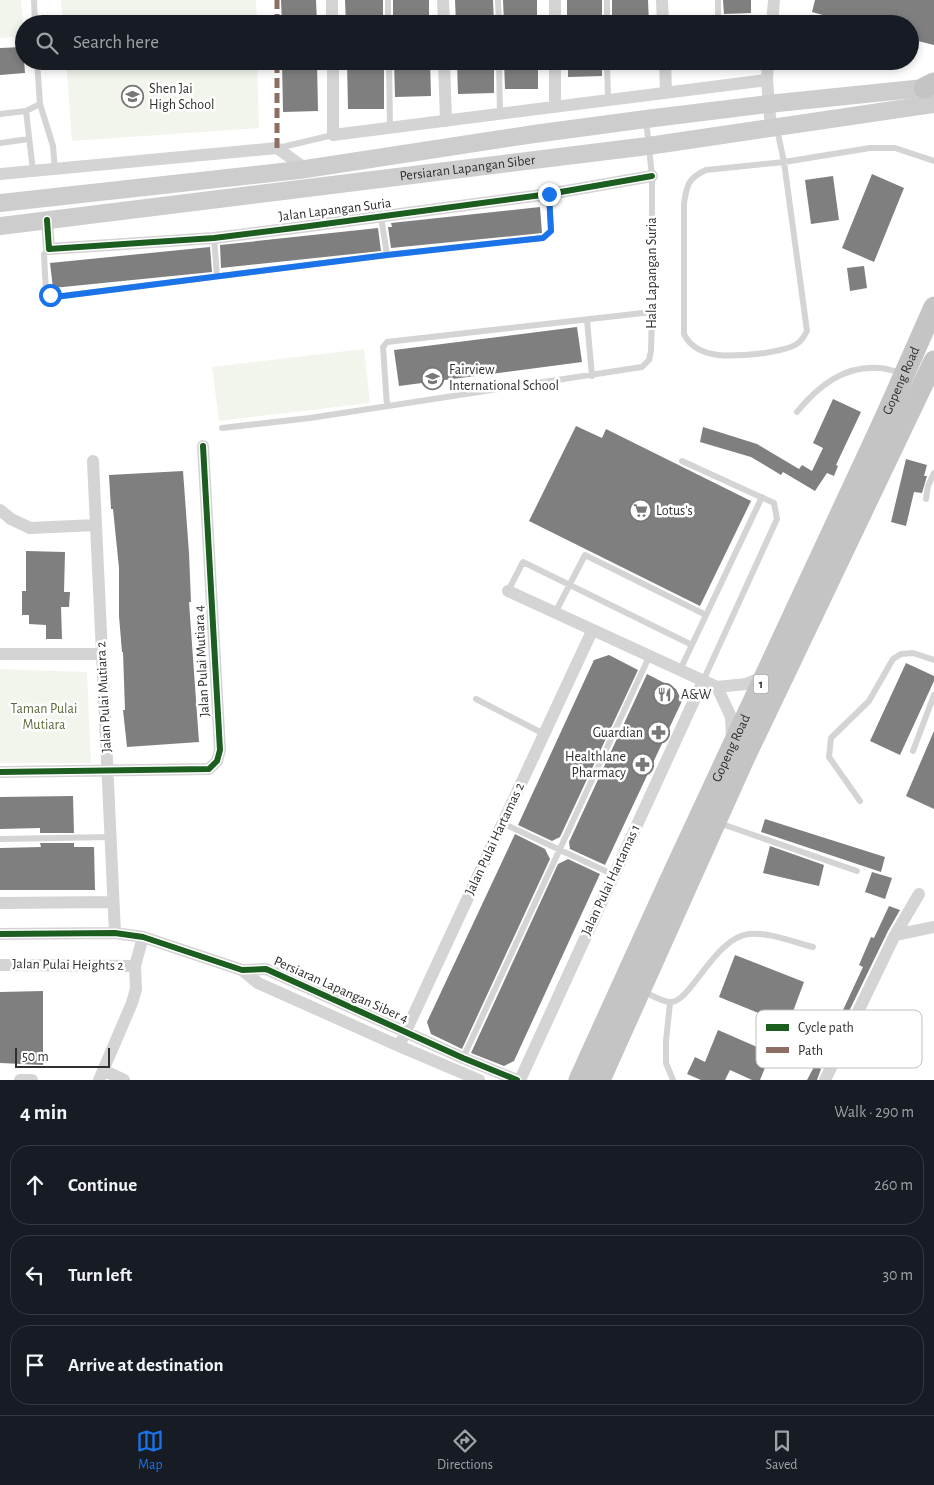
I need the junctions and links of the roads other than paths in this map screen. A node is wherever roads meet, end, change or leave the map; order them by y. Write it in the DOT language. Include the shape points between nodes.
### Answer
graph roads {
  1 [pos="34,0"];
  2 [pos="332,0"];
  3 [pos="388,0"];
  4 [pos="443,0"];
  5 [pos="498,0"];
  6 [pos="555,0"];
  7 [pos="607,0"];
  8 [pos="662,0"];
  9 [pos="718,0"];
  10 [pos="774,0"];
  11 [pos="35,15"];
  12 [pos="332,15"];
  13 [pos="388,15"];
  14 [pos="444,15"];
  15 [pos="499,15"];
  16 [pos="555,15"];
  17 [pos="607,15"];
  18 [pos="663,15"];
  19 [pos="718,15"];
  20 [pos="773,15"];
  21 [pos="38,70"];
  22 [pos="332,70"];
  23 [pos="389,70"];
  24 [pos="444,70"];
  25 [pos="499,70"];
  26 [pos="555,70"];
  27 [pos="607,70"];
  28 [pos="665,70"];
  29 [pos="768,70"];
  30 [pos="767,80"];
  31 [pos="932,91"];
  32 [pos="666,92"];
  33 [pos="608,100"];
  34 [pos="40,104"];
  35 [pos="768,104"];
  36 [pos="555,107"];
  37 [pos="26,111"];
  38 [pos="0,114"];
  39 [pos="500,114"];
  40 [pos="646,119"];
  41 [pos="446,121"];
  42 [pos="390,128"];
  43 [pos="774,128"];
  44 [pos="333,135"];
  45 [pos="29,139"];
  46 [pos="0,143"];
  47 [pos="648,146"];
  48 [pos="276,148"];
  49 [pos="784,162"];
  50 [pos="934,162"];
  51 [pos="335,166"];
  52 [pos="55,169"];
  53 [pos="306,169"];
  54 [pos="33,171"];
  55 [pos="0,174"];
  56 [pos="652,176"];
  57 [pos="339,184"];
  58 [pos="549,194"];
  59 [pos="0,203"];
  60 [pos="381,218"];
  61 [pos="46,220"];
  62 [pos="0,226"];
  63 [pos="214,238"];
  64 [pos="49,249"];
  65 [pos="387,255"];
  66 [pos="217,276"];
  67 [pos="934,307"];
  68 [pos="652,312"];
  69 [pos="587,320"];
  70 [pos="930,330"];
  71 [pos="934,361"];
  72 [pos="905,374"];
  73 [pos="592,376"];
  74 [pos="387,406"];
  75 [pos="797,412"];
  76 [pos="222,428"];
  77 [pos="203,446"];
  78 [pos="93,461"];
  79 [pos="682,461"];
  80 [pos="934,473"];
  81 [pos="762,497"];
  82 [pos="926,499"];
  83 [pos="0,510"];
  84 [pos="96,526"];
  85 [pos="569,586"];
  86 [pos="508,591"];
  87 [pos="555,613"];
  88 [pos="706,615"];
  89 [pos="592,631"];
  90 [pos="692,644"];
  91 [pos="0,654"];
  92 [pos="102,654"];
  93 [pos="649,657"];
  94 [pos="934,660"];
  95 [pos="680,670"];
  96 [pos="765,676"];
  97 [pos="702,681"];
  98 [pos="718,687"];
  99 [pos="934,695"];
  100 [pos="476,699"];
  101 [pos="544,734"];
  102 [pos="914,751"];
  103 [pos="729,753"];
  104 [pos="107,771"];
  105 [pos="0,772"];
  106 [pos="860,801"];
  107 [pos="716,822"];
  108 [pos="502,823"];
  109 [pos="110,837"];
  110 [pos="0,839"];
  111 [pos="560,850"];
  112 [pos="857,871"];
  113 [pos="614,875"];
  114 [pos="919,894"];
  115 [pos="113,902"];
  116 [pos="0,904"];
  117 [pos="934,926"];
  118 [pos="115,933"];
  119 [pos="0,934"];
  120 [pos="895,935"];
  121 [pos="143,937"];
  122 [pos="813,948"];
  123 [pos="634,958"];
  124 [pos="0,965"];
  125 [pos="135,966"];
  126 [pos="242,970"];
  127 [pos="640,990"];
  128 [pos="670,1002"];
  129 [pos="859,1010"];
  130 [pos="405,1032"];
  131 [pos="398,1046"];
  132 [pos="463,1058"];
  133 [pos="831,1068"];
  134 [pos="101,1075"];
  135 [pos="20,1080"];
  136 [pos="32,1080"];
  137 [pos="124,1080"];
  138 [pos="479,1080"];
  139 [pos="519,1080"];
  140 [pos="561,1080"];
  141 [pos="579,1080"];
  142 [pos="600,1080"];
  143 [pos="673,1080"];
  144 [pos="825,1080"];
  1 -- 11 [label="lane"];
  2 -- 12 [label="street"];
  3 -- 13 [label="lane"];
  4 -- 14 [label="street"];
  5 -- 15 [label="lane"];
  6 -- 16 [label="street"];
  7 -- 17 [label="lane"];
  8 -- 18 [label="street"];
  9 -- 19 [label="lane"];
  10 -- 20 [label="street"];
  21 -- 34 [label="lane"];
  22 -- 44 [label="street"];
  23 -- 42 [label="lane"];
  24 -- 41 [label="street"];
  25 -- 39 [label="lane"];
  26 -- 36 [label="street"];
  27 -- 33 [label="lane"];
  28 -- 32 [label="street"];
  29 -- 30 [label="street"];
  30 -- 32 [label="street"];
  30 -- 35 [label="street"];
  31 -- 35 [label="main road, Persiaran Lapangan Siber"];
  31 -- 43 [label="main road, Persiaran Lapangan Siber"];
  32 -- 33 [label="street"];
  33 -- 36 [label="street"];
  34 -- 37 [label="lane"];
  34 -- 52 [label="lane" via="53,146"];
  35 -- 40 [label="main road, Persiaran Lapangan Siber"];
  35 -- 43 [label="street"];
  36 -- 39 [label="street"];
  37 -- 38 [label="lane"];
  37 -- 45 [label="lane"];
  39 -- 41 [label="street"];
  40 -- 47 [label="lane, Hala Lapangan Suria"];
  40 -- 51 [label="main road, Persiaran Lapangan Siber"];
  41 -- 42 [label="street"];
  42 -- 44 [label="street"];
  43 -- 47 [label="main road, Persiaran Lapangan Siber"];
  43 -- 49 [label="lane"];
  44 -- 48 [label="lane"];
  45 -- 46 [label="lane"];
  45 -- 54 [label="lane"];
  47 -- 56 [label="lane, Hala Lapangan Suria"];
  47 -- 57 [label="main road, Persiaran Lapangan Siber"];
  48 -- 52 [label="street"];
  48 -- 53 [label="street"];
  49 -- 49 [label="lane" via="706,170 695,175 687,185 684,203 684,334 698,350 736,357 774,351 794,346 807,331"];
  49 -- 50 [label="lane" via="895,148"];
  51 -- 53 [label="main road, Persiaran Lapangan Siber"];
  51 -- 57 [label="main road"];
  52 -- 54 [label="street"];
  53 -- 59 [label="main road, Persiaran Lapangan Siber"];
  54 -- 55 [label="street"];
  56 -- 58 [label="street, Jalan Lapangan Suria"];
  56 -- 68 [label="lane, Hala Lapangan Suria"];
  57 -- 61 [label="main road, Persiaran Lapangan Siber"];
  58 -- 60 [label="street, Jalan Lapangan Suria"];
  58 -- 65 [label="lane" via="551,231 543,238"];
  60 -- 63 [label="street, Jalan Lapangan Suria"];
  60 -- 65 [label="lane"];
  61 -- 62 [label="main road, Persiaran Lapangan Siber"];
  61 -- 64 [label="street"];
  63 -- 64 [label="street, Jalan Lapangan Suria"];
  63 -- 66 [label="lane"];
  64 -- 66 [label="lane" via="44,254 46,293 55,297"];
  65 -- 66 [label="lane"];
  67 -- 70 [label="highway, Gopeng Road / 1"];
  68 -- 69 [label="lane"];
  68 -- 73 [label="lane, Hala Lapangan Suria" via="651,351 642,367"];
  69 -- 73 [label="lane"];
  69 -- 74 [label="lane" via="386,342 383,347"];
  70 -- 72 [label="highway, Gopeng Road / 1"];
  71 -- 107 [label="highway, Gopeng Road / 1"];
  72 -- 75 [label="lane" via="878,368 851,370 809,396"];
  72 -- 96 [label="highway, Gopeng Road / 1"];
  73 -- 74 [label="lane"];
  74 -- 76 [label="lane"];
  77 -- 104 [label="street, Jalan Pulai Mutiara 4" via="220,750 218,761 209,769"];
  78 -- 84 [label="street, Jalan Pulai Mutiara 2"];
  79 -- 81 [label="lane"];
  80 -- 82 [label="lane"];
  81 -- 88 [label="lane"];
  81 -- 97 [label="lane" via="774,503 777,519"];
  83 -- 84 [label="street" via="30,528"];
  84 -- 92 [label="street, Jalan Pulai Mutiara 2"];
  85 -- 86 [label="lane" via="523,562"];
  85 -- 87 [label="lane"];
  85 -- 88 [label="lane" via="584,555"];
  85 -- 90 [label="lane"];
  86 -- 87 [label="street"];
  87 -- 89 [label="street"];
  88 -- 90 [label="lane"];
  89 -- 93 [label="street"];
  89 -- 101 [label="street, Jalan Pulai Hartamas 2"];
  90 -- 95 [label="lane"];
  91 -- 92 [label="street"];
  92 -- 104 [label="street, Jalan Pulai Mutiara 2"];
  93 -- 95 [label="street"];
  93 -- 111 [label="lane"];
  94 -- 106 [label="lane" via="913,653 893,659 869,701 831,738 829,757"];
  95 -- 97 [label="street"];
  96 -- 98 [label="street" via="746,684"];
  96 -- 103 [label="highway, Gopeng Road / 1"];
  97 -- 98 [label="street"];
  97 -- 113 [label="street, Jalan Pulai Hartamas 1"];
  98 -- 103 [label="street" via="731,717"];
  99 -- 102 [label="lane"];
  100 -- 101 [label="lane"];
  101 -- 108 [label="street, Jalan Pulai Hartamas 2"];
  103 -- 123 [label="highway, Gopeng Road / 1"];
  104 -- 105 [label="street"];
  104 -- 109 [label="street, Jalan Pulai Mutiara 2"];
  107 -- 112 [label="lane"];
  107 -- 127 [label="highway, Gopeng Road / 1"];
  108 -- 111 [label="lane"];
  108 -- 130 [label="street, Jalan Pulai Hartamas 2"];
  109 -- 110 [label="lane"];
  109 -- 115 [label="street, Jalan Pulai Mutiara 2"];
  111 -- 113 [label="lane"];
  111 -- 132 [label="lane"];
  113 -- 139 [label="street, Jalan Pulai Hartamas 1"];
  114 -- 120 [label="street"];
  115 -- 116 [label="street"];
  115 -- 118 [label="street, Jalan Pulai Mutiara 2"];
  117 -- 120 [label="street"];
  118 -- 119 [label="street, Persiaran Lapangan Siber 4"];
  118 -- 121 [label="street, Persiaran Lapangan Siber 4"];
  120 -- 129 [label="street"];
  121 -- 125 [label="street"];
  121 -- 126 [label="street, Persiaran Lapangan Siber 4"];
  122 -- 128 [label="lane" via="769,935 738,936 712,959 689,989 676,1001"];
  123 -- 140 [label="highway" via="621,970 575,1069"];
  123 -- 141 [label="highway, Gopeng Road / 1"];
  124 -- 125 [label="street, Jalan Pulai Heights 2"];
  125 -- 134 [label="street" via="134,996"];
  126 -- 130 [label="street, Persiaran Lapangan Siber 4" via="266,969"];
  126 -- 131 [label="street, Persiaran Lapangan Siber 4" via="258,983"];
  127 -- 128 [label="lane"];
  127 -- 142 [label="highway, Gopeng Road / 1"];
  128 -- 143 [label="lane" via="666,1063"];
  130 -- 131 [label="street, Jalan Pulai Hartamas 2"];
  130 -- 132 [label="street, Persiaran Lapangan Siber 4"];
  131 -- 138 [label="street, Persiaran Lapangan Siber 4"];
  132 -- 139 [label="street, Persiaran Lapangan Siber 4"];
  133 -- 144 [label="street"];
  134 -- 137 [label="street"];
  135 -- 136 [label="street"];
}
